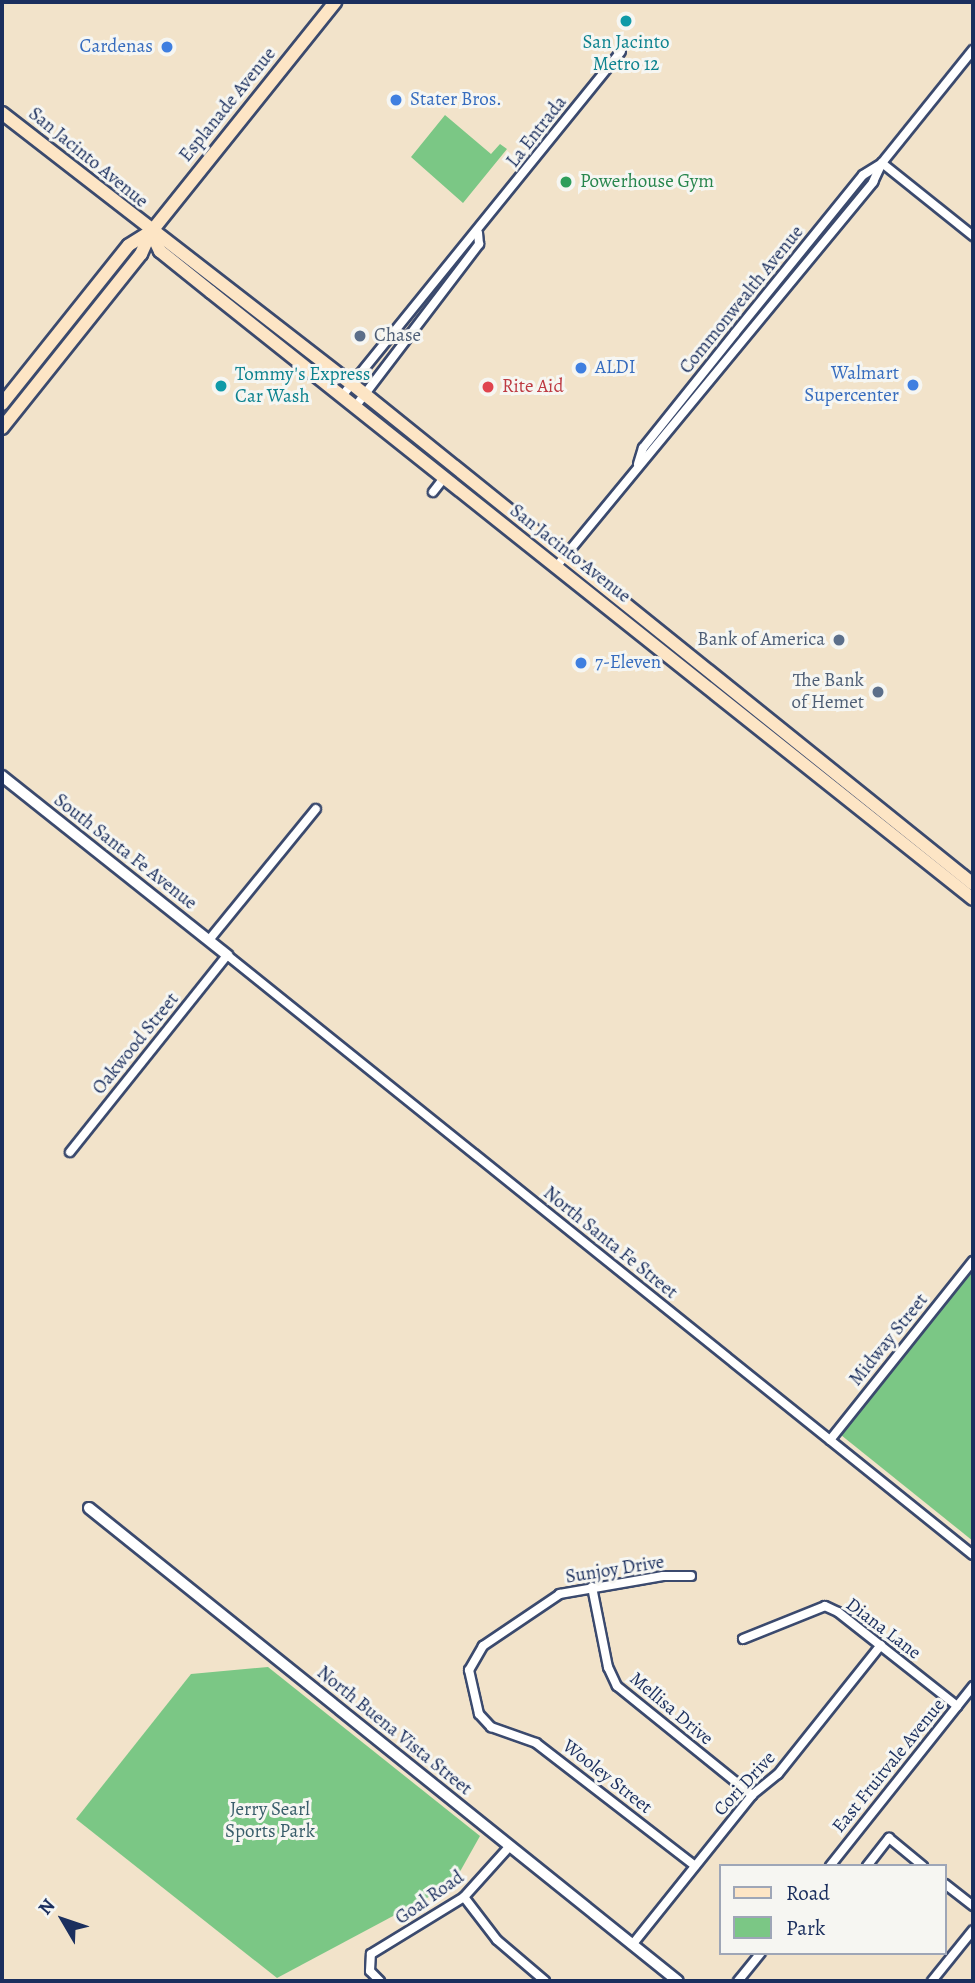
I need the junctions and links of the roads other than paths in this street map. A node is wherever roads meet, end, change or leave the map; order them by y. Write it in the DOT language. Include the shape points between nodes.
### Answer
graph roads {
  1 [pos="335,2"];
  2 [pos="973,50"];
  3 [pos="621,52"];
  4 [pos="2,113"];
  5 [pos="882,163"];
  6 [pos="151,232"];
  7 [pos="478,233"];
  8 [pos="973,236"];
  9 [pos="352,384"];
  10 [pos="365,394"];
  11 [pos="342,396"];
  12 [pos="2,404"];
  13 [pos="355,407"];
  14 [pos="2,428"];
  15 [pos="443,479"];
  16 [pos="433,492"];
  17 [pos="566,554"];
  18 [pos="556,567"];
  19 [pos="653,644"];
  20 [pos="724,680"];
  21 [pos="2,776"];
  22 [pos="316,809"];
  23 [pos="973,884"];
  24 [pos="973,899"];
  25 [pos="209,940"];
  26 [pos="227,955"];
  27 [pos="70,1152"];
  28 [pos="973,1261"];
  29 [pos="830,1440"];
  30 [pos="89,1508"];
  31 [pos="973,1555"];
  32 [pos="691,1576"];
  33 [pos="592,1587"];
  34 [pos="743,1639"];
  35 [pos="881,1645"];
  36 [pos="973,1686"];
  37 [pos="957,1706"];
  38 [pos="491,1727"];
  39 [pos="752,1795"];
  40 [pos="510,1846"];
  41 [pos="833,1863"];
  42 [pos="869,1864"];
  43 [pos="920,1864"];
  44 [pos="695,1866"];
  45 [pos="947,1886"];
  46 [pos="464,1897"];
  47 [pos="973,1906"];
  48 [pos="973,1930"];
  49 [pos="632,1945"];
  50 [pos="759,1955"];
  51 [pos="380,1981"];
  52 [pos="545,1981"];
  53 [pos="678,1981"];
  54 [pos="738,1981"];
  55 [pos="932,1981"];
  1 -- 6 [label="main road, Esplanade Avenue"];
  2 -- 5 [label="street, Commonwealth Avenue"];
  3 -- 7 [label="street, La Entrada"];
  4 -- 6 [label="main road, San Jacinto Avenue"];
  5 -- 8 [label="street"];
  5 -- 17 [label="street, Commonwealth Avenue" via="873,182 652,456 638,464"];
  6 -- 9 [label="main road, San Jacinto Avenue" via="168,239"];
  6 -- 11 [label="main road, San Jacinto Avenue" via="160,251"];
  6 -- 12 [label="main road, Esplanade Avenue" via="129,245"];
  6 -- 14 [label="main road, Esplanade Avenue" via="141,254"];
  7 -- 9 [label="street, La Entrada"];
  7 -- 10 [label="street, La Entrada" via="479,244"];
  9 -- 10 [label="main road, San Jacinto Avenue"];
  9 -- 11 [label="street, La Entrada"];
  10 -- 13 [label="street, La Entrada"];
  10 -- 17 [label="main road, San Jacinto Avenue"];
  11 -- 13 [label="main road, San Jacinto Avenue"];
  13 -- 15 [label="main road, San Jacinto Avenue"];
  15 -- 16 [label="street"];
  15 -- 18 [label="main road, San Jacinto Avenue"];
  17 -- 18 [label="street, Commonwealth Avenue"];
  17 -- 20 [label="main road, San Jacinto Avenue"];
  18 -- 19 [label="main road, San Jacinto Avenue"];
  19 -- 20 [label="main road" via="666,647 713,683"];
  19 -- 24 [label="main road, San Jacinto Avenue"];
  20 -- 23 [label="main road, San Jacinto Avenue"];
  21 -- 25 [label="street, South Santa Fe Avenue"];
  22 -- 25 [label="street"];
  25 -- 26 [label="street, South Santa Fe Avenue"];
  26 -- 27 [label="street, Oakwood Street"];
  26 -- 29 [label="street, North Santa Fe Street"];
  28 -- 29 [label="street, Midway Street"];
  29 -- 31 [label="street, North Santa Fe Street"];
  30 -- 40 [label="street, North Buena Vista Street"];
  32 -- 33 [label="street, Sunjoy Drive"];
  33 -- 38 [label="street, Sunjoy Drive" via="560,1594 474,1656 469,1670 479,1714"];
  33 -- 39 [label="street, Mellisa Drive" via="608,1667 617,1686"];
  34 -- 35 [label="street, Diana Lane" via="825,1606"];
  35 -- 37 [label="street, Diana Lane"];
  35 -- 39 [label="street, Cori Drive" via="778,1774"];
  36 -- 37 [label="street, East Fruitvale Avenue"];
  37 -- 41 [label="street, East Fruitvale Avenue"];
  38 -- 44 [label="street, Wooley Street" via="536,1743"];
  39 -- 44 [label="street, Cori Drive"];
  40 -- 46 [label="street, Goal Road"];
  40 -- 49 [label="street, North Buena Vista Street"];
  42 -- 43 [label="street" via="889,1839"];
  44 -- 49 [label="street, Cori Drive"];
  45 -- 47 [label="street"];
  46 -- 51 [label="street, Goal Road" via="370,1954 370,1970"];
  46 -- 52 [label="street" via="497,1940"];
  48 -- 55 [label="street"];
  49 -- 53 [label="street, North Buena Vista Street"];
  50 -- 54 [label="street"];
}
